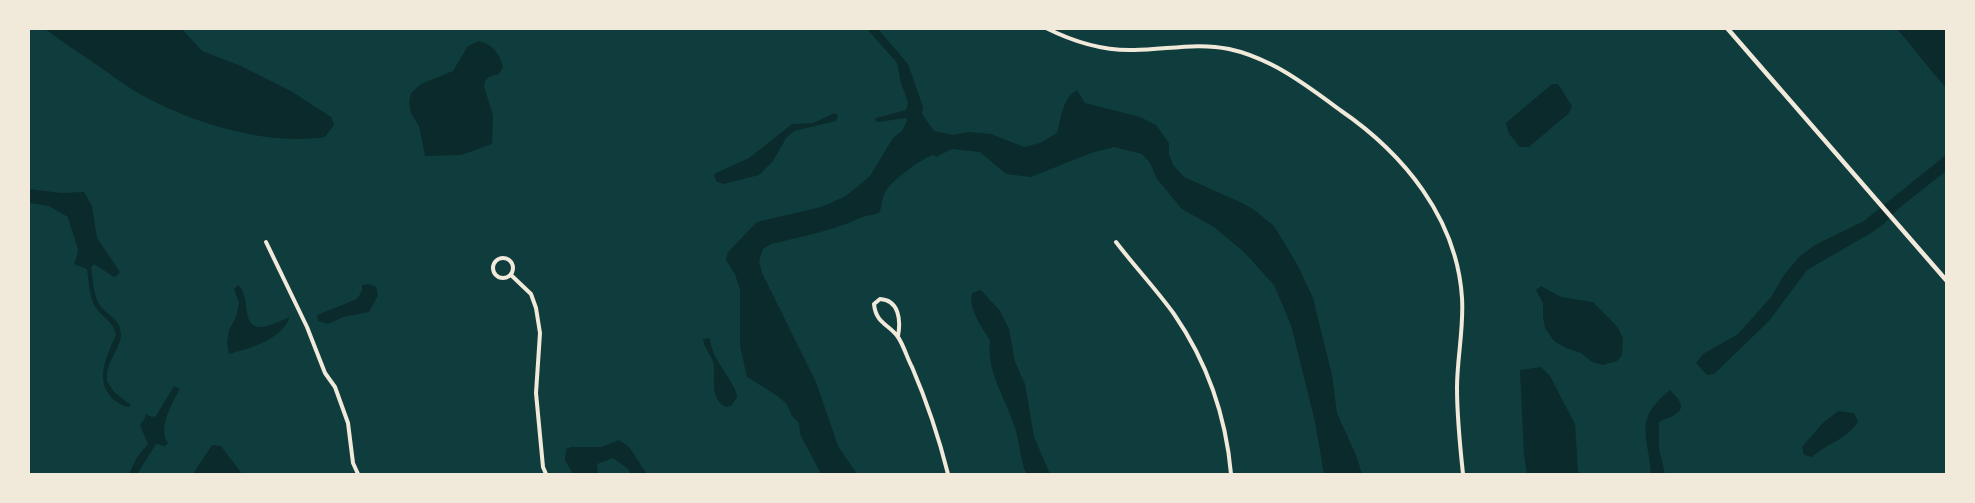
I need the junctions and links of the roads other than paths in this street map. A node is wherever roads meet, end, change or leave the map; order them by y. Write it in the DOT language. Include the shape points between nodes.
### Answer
graph roads {
  1 [pos="1047,28"];
  2 [pos="1727,28"];
  3 [pos="266,242"];
  4 [pos="1116,242"];
  5 [pos="511,275"];
  6 [pos="1947,280"];
  7 [pos="898,336"];
  8 [pos="358,474"];
  9 [pos="546,474"];
  10 [pos="948,474"];
  11 [pos="1231,474"];
  12 [pos="1463,474"];
  1 -- 12 [label="street" via="1101,48 1211,47 1255,57 1345,113 1398,159 1436,211 1453,251 1460,281 1463,315 1457,388"];
  2 -- 6 [label="street"];
  3 -- 8 [label="street" via="325,373 335,387 348,423"];
  4 -- 11 [label="street" via="1174,314 1198,354 1221,416"];
  5 -- 5 [label="street" via="513,267 508,260 495,263 498,277"];
  5 -- 9 [label="street" via="531,294 536,308 540,333 536,393"];
  7 -- 7 [label="street" via="875,314 874,304 879,299 895,305"];
  7 -- 10 [label="street" via="921,388"];
}
